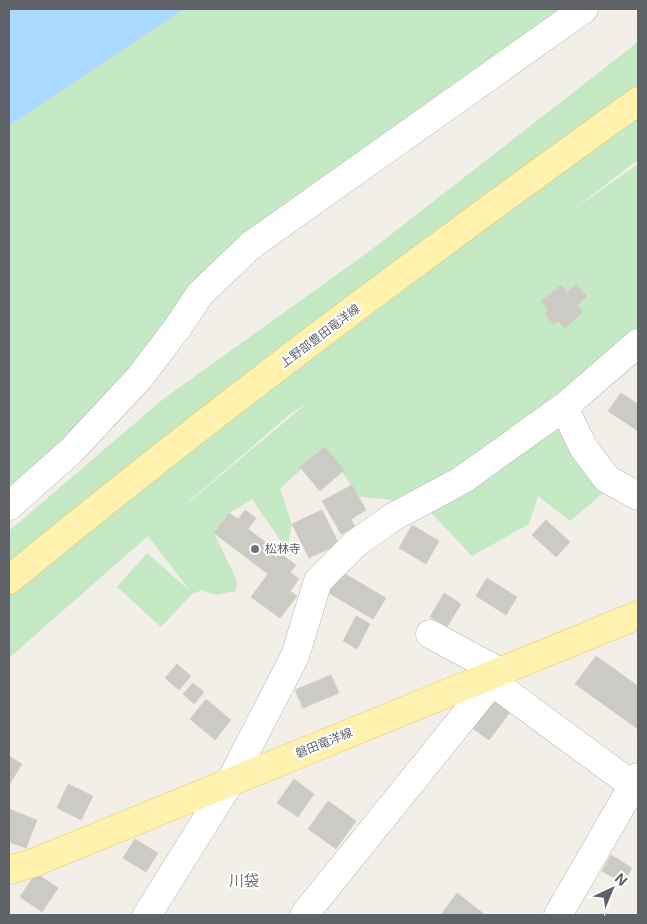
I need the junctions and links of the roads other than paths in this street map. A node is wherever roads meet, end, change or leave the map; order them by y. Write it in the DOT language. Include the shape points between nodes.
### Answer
graph roads {
  1 [pos="584,9"];
  2 [pos="638,101"];
  3 [pos="638,343"];
  4 [pos="564,407"];
  5 [pos="638,496"];
  6 [pos="9,506"];
  7 [pos="9,580"];
  8 [pos="638,616"];
  9 [pos="430,634"];
  10 [pos="494,676"];
  11 [pos="230,782"];
  12 [pos="636,784"];
  13 [pos="9,870"];
  14 [pos="147,915"];
  15 [pos="304,915"];
  16 [pos="558,915"];
  1 -- 6 [label="street" via="250,246 200,294 134,384 71,451"];
  2 -- 7 [label="main road, 上野部豊田竜洋線" via="233,401"];
  3 -- 4 [label="street"];
  4 -- 5 [label="street" via="583,446 607,479"];
  4 -- 11 [label="street" via="462,480 392,517 355,544 318,581 295,656"];
  8 -- 10 [label="main road, 磐田竜洋線"];
  9 -- 10 [label="street"];
  10 -- 11 [label="main road, 磐田竜洋線"];
  10 -- 12 [label="street"];
  10 -- 15 [label="street"];
  11 -- 13 [label="main road, 磐田竜洋線"];
  11 -- 14 [label="street"];
  12 -- 16 [label="street"];
}
